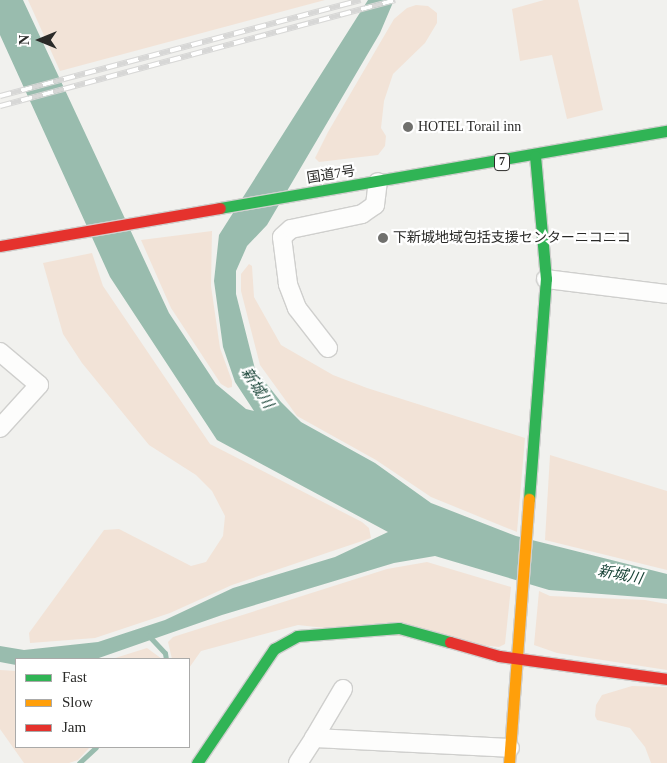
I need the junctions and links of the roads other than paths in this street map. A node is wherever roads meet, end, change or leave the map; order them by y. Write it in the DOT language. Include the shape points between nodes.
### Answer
graph roads {
  1 [pos="667,131"];
  2 [pos="535,156"];
  3 [pos="378,182"];
  4 [pos="0,246"];
  5 [pos="546,279"];
  6 [pos="667,294"];
  7 [pos="328,348"];
  8 [pos="0,352"];
  9 [pos="0,428"];
  10 [pos="516,656"];
  11 [pos="667,679"];
  12 [pos="344,689"];
  13 [pos="314,738"];
  14 [pos="510,755"];
  15 [pos="196,763"];
  16 [pos="298,763"];
  1 -- 2 [label="main road, 国道7号 / 7"];
  2 -- 3 [label="main road, 国道7号 / 7"];
  2 -- 5 [label="main road"];
  3 -- 4 [label="main road, 国道7号 / 7"];
  3 -- 7 [label="street" via="375,205 362,214 291,230 282,237 288,284 297,308"];
  5 -- 6 [label="street"];
  5 -- 10 [label="main road"];
  8 -- 9 [label="street" via="39,385"];
  10 -- 11 [label="main road"];
  10 -- 14 [label="main road"];
  10 -- 15 [label="main road" via="499,656 399,628 297,636 274,649"];
  12 -- 13 [label="street"];
  13 -- 14 [label="street"];
  13 -- 16 [label="street"];
}
